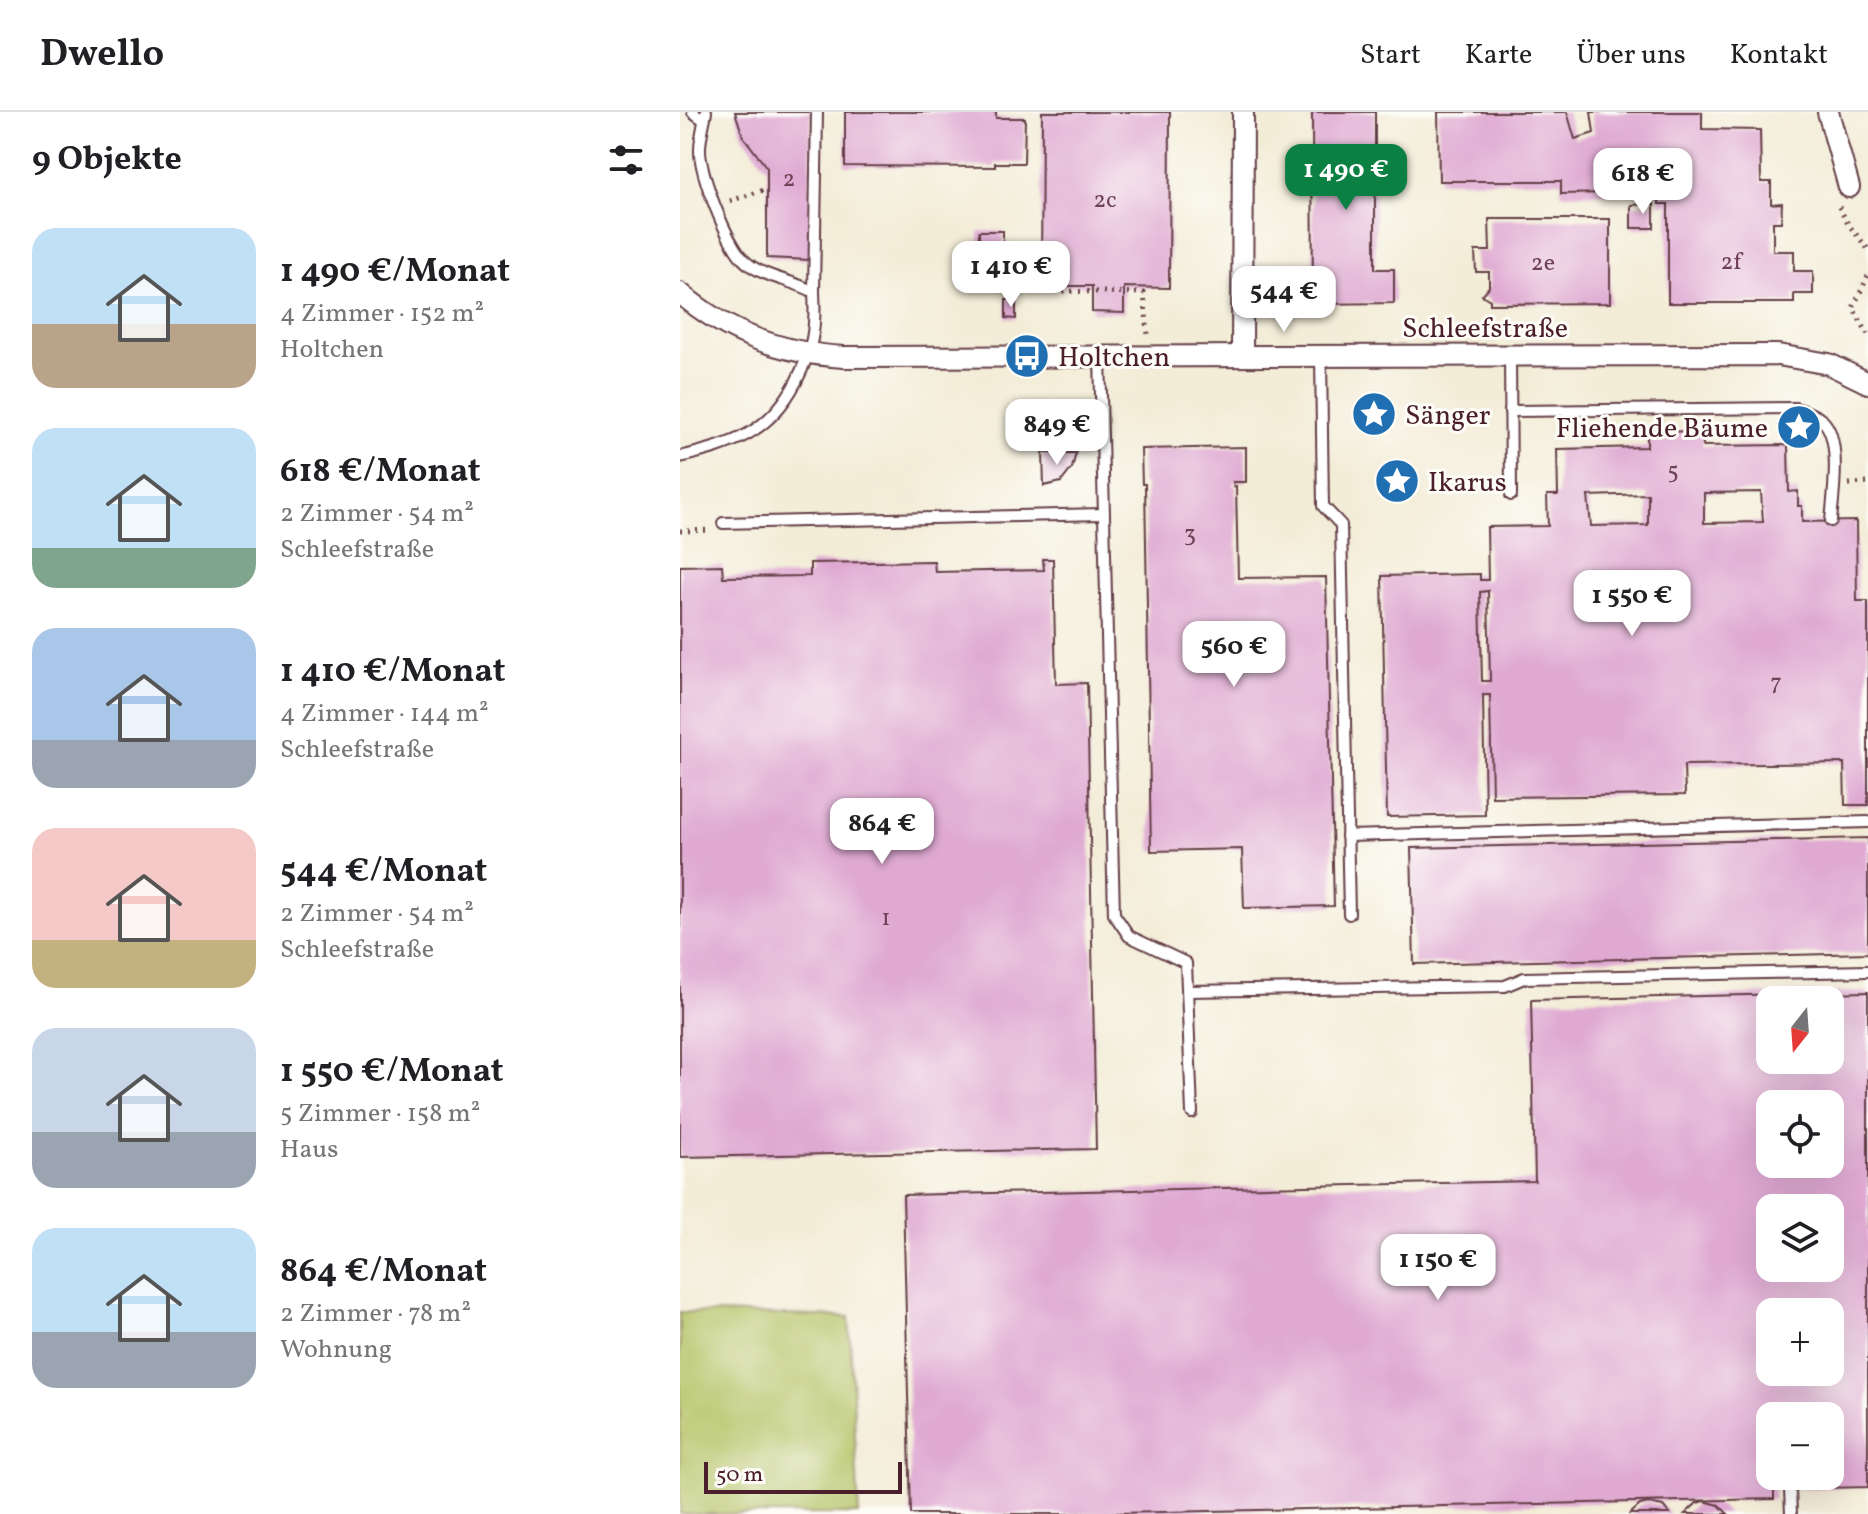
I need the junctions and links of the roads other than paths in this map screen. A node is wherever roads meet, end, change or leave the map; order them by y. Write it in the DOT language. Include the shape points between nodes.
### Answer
graph roads {
  1 [pos="693,112"];
  2 [pos="817,112"];
  3 [pos="1243,112"];
  4 [pos="1833,115"];
  5 [pos="705,116"];
  6 [pos="1849,187"];
  7 [pos="814,292"];
  8 [pos="680,293"];
  9 [pos="810,355"];
  10 [pos="1510,355"];
  11 [pos="1100,356"];
  12 [pos="1242,356"];
  13 [pos="1321,356"];
  14 [pos="1868,383"];
  15 [pos="1510,411"];
  16 [pos="680,457"];
  17 [pos="1511,495"];
  18 [pos="1103,514"];
  19 [pos="1831,521"];
  20 [pos="723,523"];
  21 [pos="1868,822"];
  22 [pos="1347,836"];
  23 [pos="1349,914"];
  24 [pos="1868,971"];
  25 [pos="1188,991"];
  26 [pos="1192,1113"];
  27 [pos="1790,1490"];
  28 [pos="1791,1514"];
  1 -- 5 [label="lane"];
  2 -- 7 [label="lane"];
  3 -- 12 [label="street"];
  4 -- 6 [label="street"];
  5 -- 7 [label="lane" via="699,151 733,245 746,262 766,274"];
  7 -- 9 [label="lane"];
  8 -- 9 [label="street, Schleefstraße" via="748,337"];
  9 -- 11 [label="street, Schleefstraße"];
  9 -- 16 [label="lane" via="779,411 758,428"];
  10 -- 13 [label="street, Schleefstraße"];
  10 -- 14 [label="street, Schleefstraße" via="1778,355 1829,364"];
  10 -- 15 [label="lane"];
  11 -- 12 [label="street, Schleefstraße"];
  11 -- 18 [label="lane"];
  12 -- 13 [label="street, Schleefstraße"];
  13 -- 22 [label="lane" via="1323,506 1341,525"];
  15 -- 17 [label="lane"];
  15 -- 19 [label="lane" via="1795,408 1813,414 1832,436"];
  18 -- 20 [label="lane"];
  18 -- 25 [label="lane" via="1114,914 1129,936 1186,963"];
  21 -- 22 [label="lane"];
  22 -- 23 [label="lane"];
  24 -- 25 [label="lane" via="1524,978 1505,986"];
  25 -- 26 [label="lane"];
  27 -- 28 [label="lane"];
}
